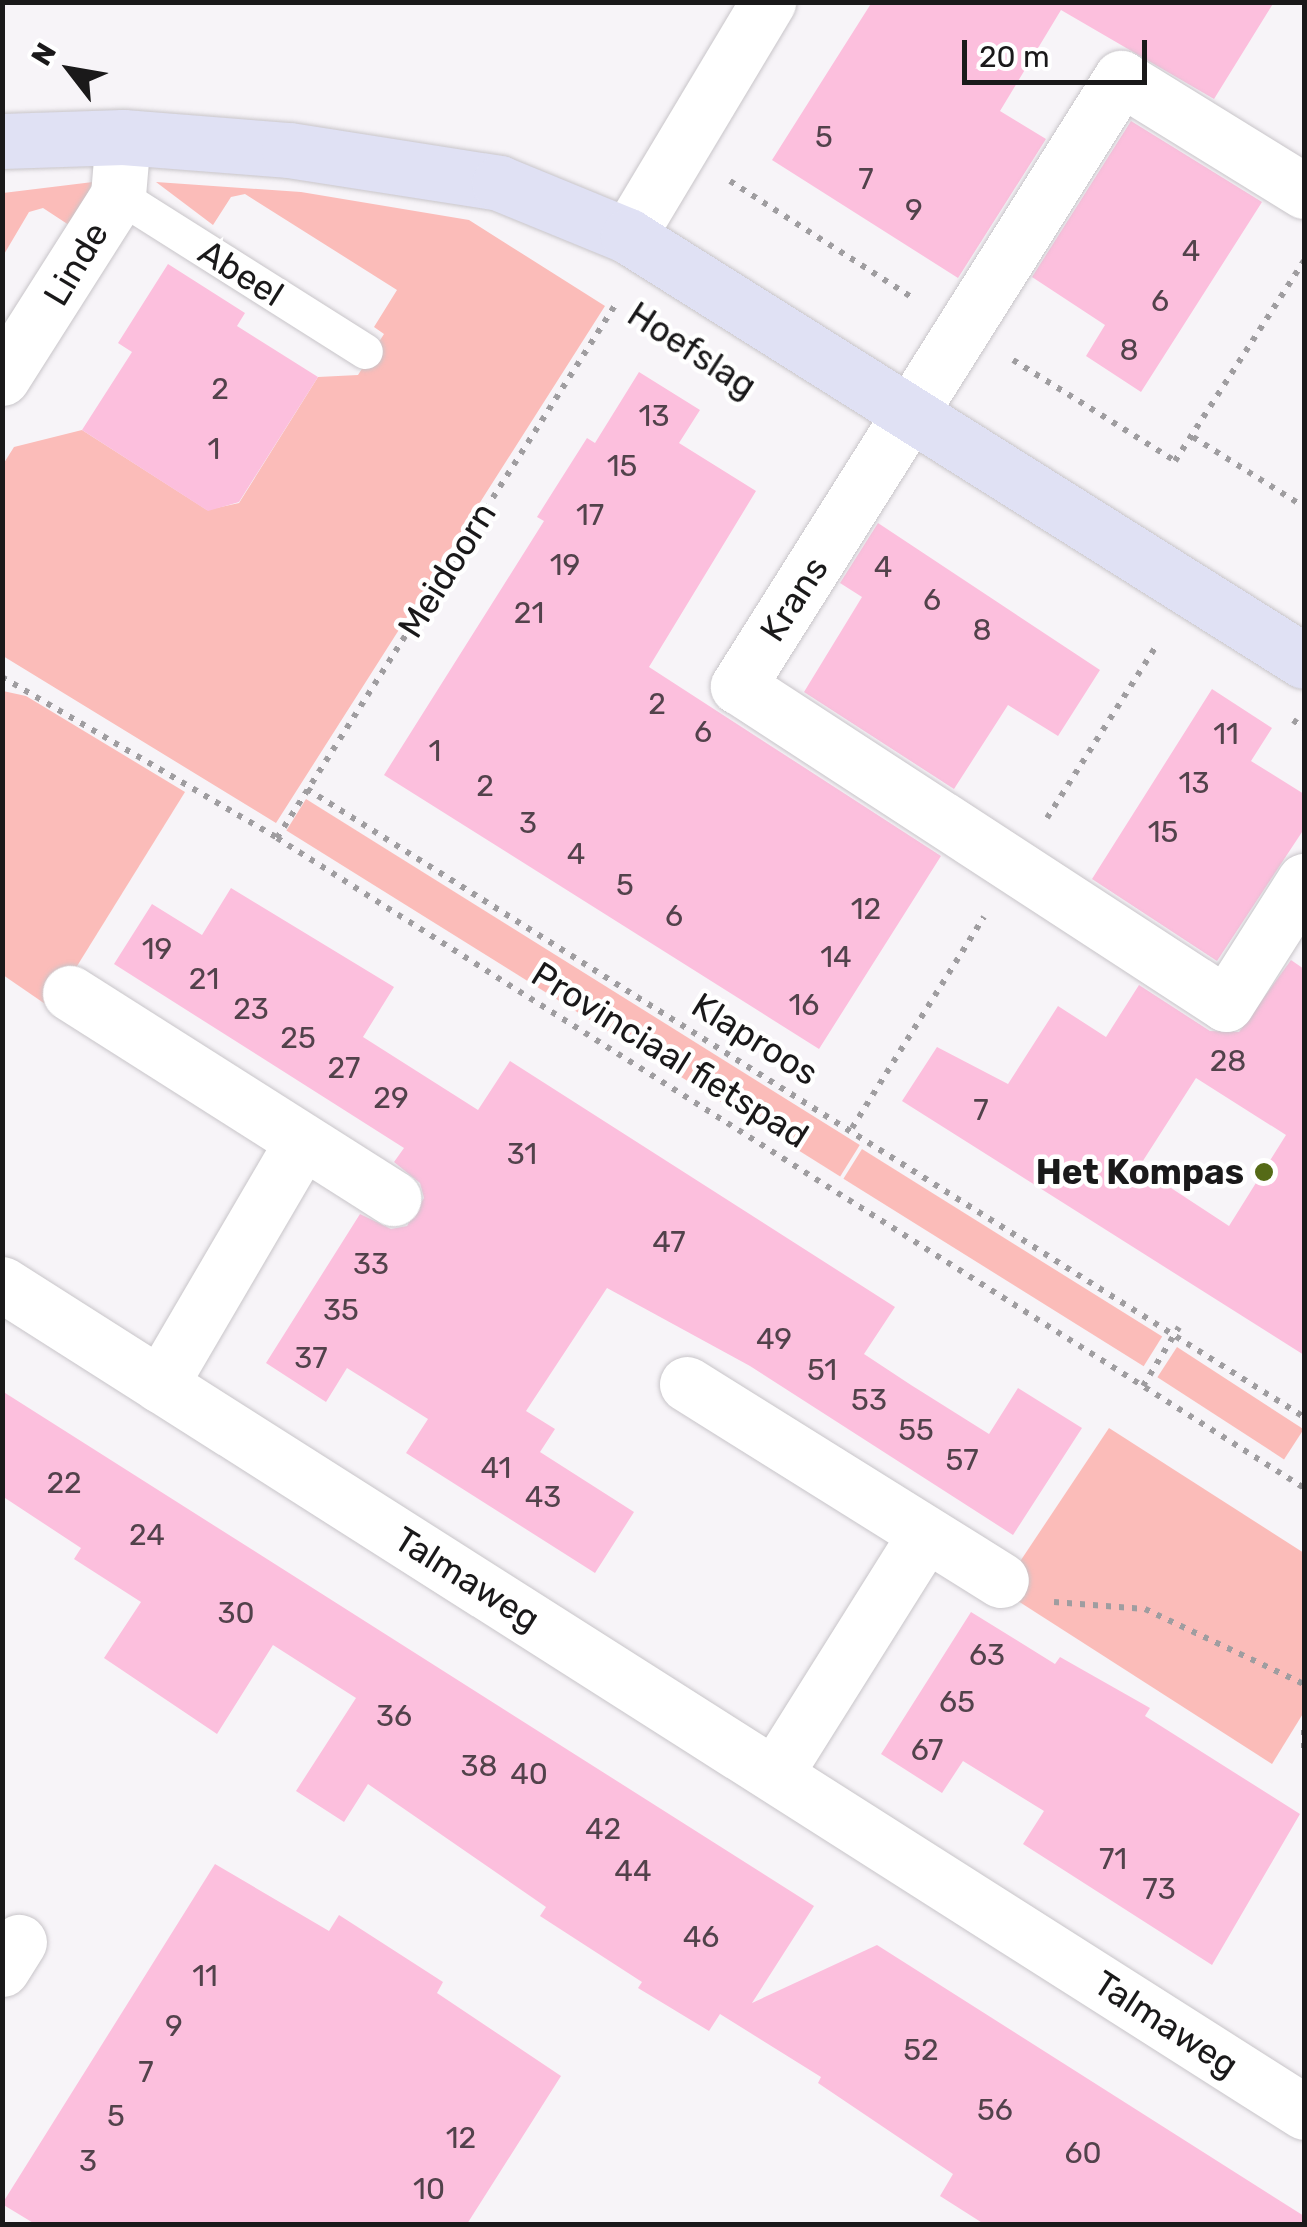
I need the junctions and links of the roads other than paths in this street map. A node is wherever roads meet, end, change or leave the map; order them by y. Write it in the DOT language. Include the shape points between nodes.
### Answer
graph roads {
  1 [pos="768,2"];
  2 [pos="122,137"];
  3 [pos="2,141"];
  4 [pos="1304,191"];
  5 [pos="118,195"];
  6 [pos="628,236"];
  7 [pos="365,352"];
  8 [pos="2,378"];
  9 [pos="914,413"];
  10 [pos="1304,661"];
  11 [pos="1304,882"];
  12 [pos="70,993"];
  13 [pos="302,1142"];
  14 [pos="393,1198"];
  15 [pos="2,1284"];
  16 [pos="687,1384"];
  17 [pos="160,1385"];
  18 [pos="923,1538"];
  19 [pos="1001,1580"];
  20 [pos="776,1774"];
  21 [pos="1304,2112"];
  1 -- 6 [label="street"];
  2 -- 3 [label="street, Hoefslag"];
  2 -- 5 [label="street, Linde"];
  2 -- 6 [label="street, Hoefslag" via="391,161 499,183"];
  4 -- 9 [label="street, Krans" via="1121,78"];
  5 -- 7 [label="lane, Abeel"];
  5 -- 8 [label="street, Linde"];
  6 -- 9 [label="street, Hoefslag"];
  9 -- 10 [label="street, Hoefslag"];
  9 -- 11 [label="street, Krans" via="738,686 1226,1004"];
  12 -- 13 [label="street"];
  13 -- 14 [label="street"];
  13 -- 17 [label="street"];
  15 -- 17 [label="street, Talmaweg"];
  16 -- 18 [label="street"];
  17 -- 20 [label="street, Talmaweg"];
  18 -- 19 [label="street"];
  18 -- 20 [label="street"];
  20 -- 21 [label="street, Talmaweg"];
}
